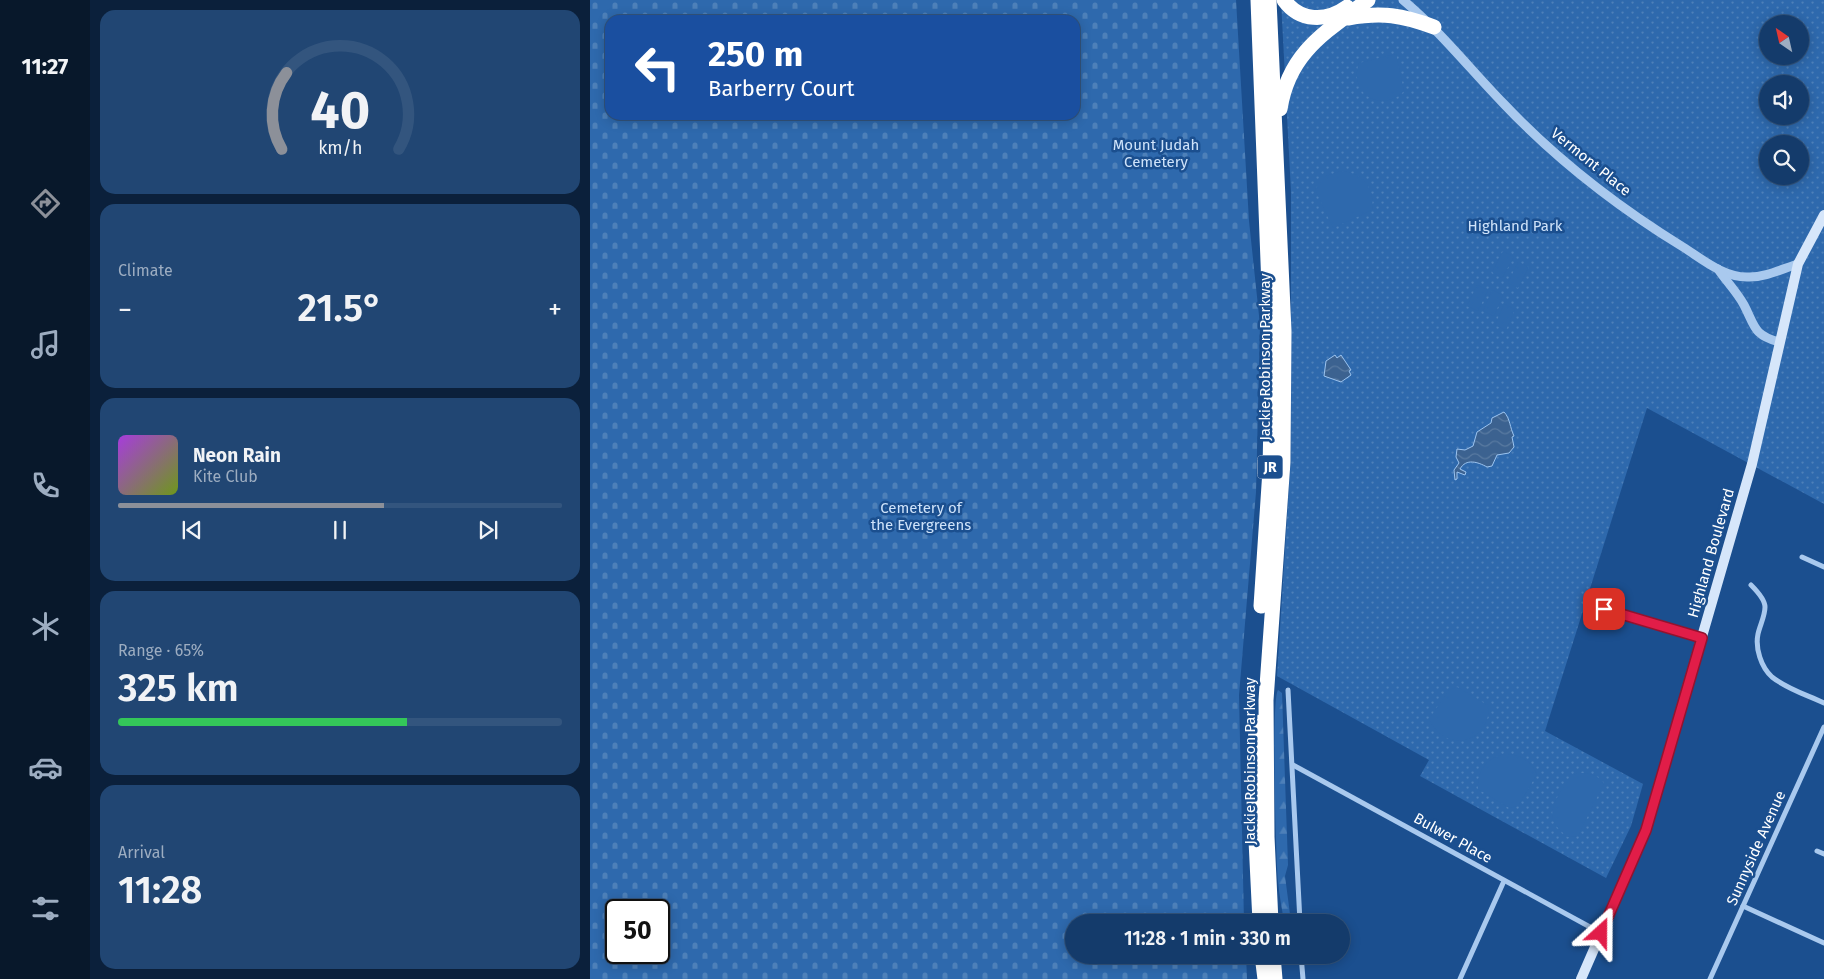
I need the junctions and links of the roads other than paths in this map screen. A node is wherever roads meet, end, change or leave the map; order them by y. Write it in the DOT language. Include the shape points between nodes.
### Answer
graph roads {
  1 [pos="1258,0"];
  2 [pos="1269,0"];
  3 [pos="1284,0"];
  4 [pos="1368,0"];
  5 [pos="1403,0"];
  6 [pos="1353,1"];
  7 [pos="1344,19"];
  8 [pos="1434,27"];
  9 [pos="1275,138"];
  10 [pos="1824,215"];
  11 [pos="1798,264"];
  12 [pos="1718,269"];
  13 [pos="1779,342"];
  14 [pos="1802,557"];
  15 [pos="1824,567"];
  16 [pos="1751,584"];
  17 [pos="1588,604"];
  18 [pos="1702,638"];
  19 [pos="1288,690"];
  20 [pos="1824,703"];
  21 [pos="1824,727"];
  22 [pos="1293,765"];
  23 [pos="1817,851"];
  24 [pos="1824,854"];
  25 [pos="1504,881"];
  26 [pos="1743,906"];
  27 [pos="1260,914"];
  28 [pos="1271,914"];
  29 [pos="1300,914"];
  30 [pos="1601,933"];
  31 [pos="1824,942"];
  32 [pos="1263,964"];
  33 [pos="1274,964"];
  34 [pos="1301,964"];
  35 [pos="1265,979"];
  36 [pos="1275,979"];
  37 [pos="1302,979"];
  38 [pos="1460,979"];
  39 [pos="1581,979"];
  40 [pos="1710,979"];
  1 -- 27 [label="highway, Jackie Robinson Parkway / JR" via="1272,366 1270,470 1256,708 1254,800"];
  2 -- 9 [label="highway, Jackie Robinson Parkway / JR"];
  3 -- 6 [label="highway" via="1299,13 1316,18 1334,15"];
  4 -- 7 [label="highway"];
  5 -- 8 [label="street, Vermont Place"];
  7 -- 8 [label="highway" via="1386,14"];
  7 -- 9 [label="highway" via="1314,41 1293,68 1283,92"];
  8 -- 12 [label="street, Vermont Place" via="1503,104 1546,144 1604,193"];
  9 -- 28 [label="highway, Jackie Robinson Parkway / JR" via="1284,340 1283,462 1266,700 1266,836"];
  10 -- 11 [label="main road, Highland Boulevard"];
  11 -- 12 [label="street, Vermont Place" via="1748,278"];
  11 -- 13 [label="main road, Highland Boulevard"];
  12 -- 13 [label="street" via="1743,304 1753,327 1761,336"];
  13 -- 18 [label="main road, Highland Boulevard" via="1752,464"];
  14 -- 15 [label="street"];
  16 -- 20 [label="street" via="1765,608 1758,650 1766,670 1785,686"];
  17 -- 18 [label="street"];
  18 -- 30 [label="main road, Highland Boulevard" via="1646,830"];
  19 -- 22 [label="street"];
  21 -- 26 [label="street, Sunnyside Avenue"];
  22 -- 25 [label="street, Bulwer Place"];
  22 -- 29 [label="street"];
  23 -- 24 [label="street"];
  25 -- 30 [label="street, Bulwer Place"];
  25 -- 38 [label="street"];
  26 -- 31 [label="street"];
  26 -- 40 [label="street, Sunnyside Avenue"];
  30 -- 39 [label="main road, Highland Boulevard"];
  32 -- 35 [label="highway"];
  33 -- 36 [label="highway"];
  34 -- 37 [label="street"];
}
